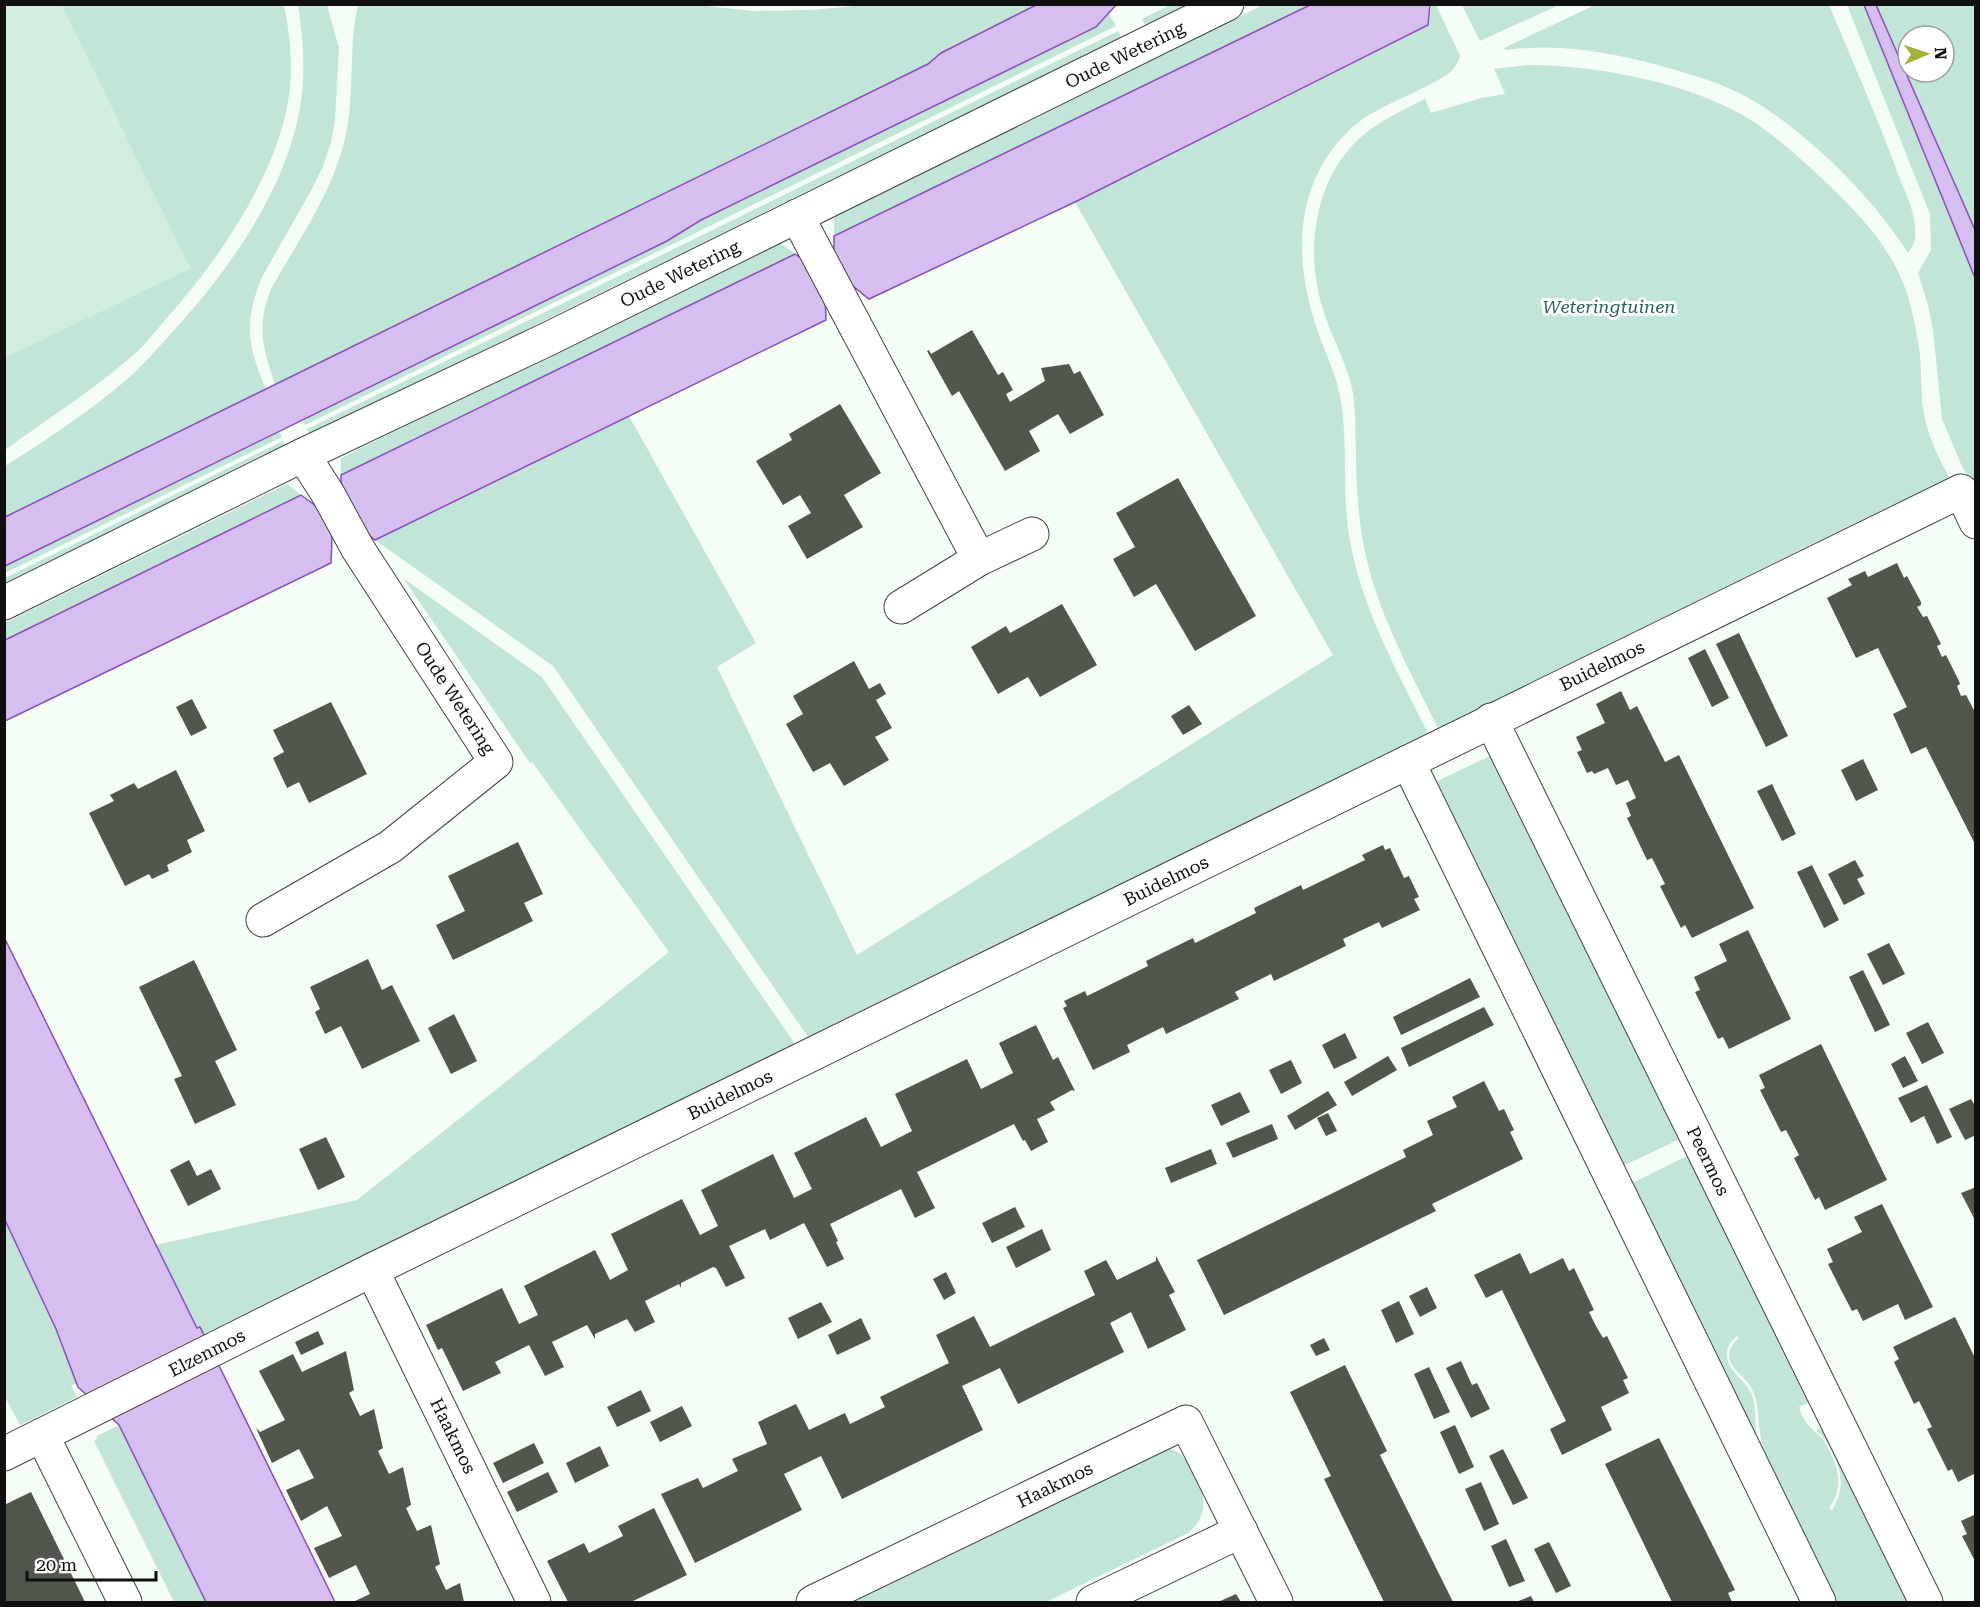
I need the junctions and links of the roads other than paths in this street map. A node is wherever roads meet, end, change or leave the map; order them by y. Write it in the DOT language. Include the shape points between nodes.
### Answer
graph roads {
  1 [pos="1227,4"];
  2 [pos="797,216"];
  3 [pos="303,455"];
  4 [pos="1976,522"];
  5 [pos="1032,534"];
  6 [pos="979,559"];
  7 [pos="4,603"];
  8 [pos="901,607"];
  9 [pos="1491,720"];
  10 [pos="1408,762"];
  11 [pos="263,920"];
  12 [pos="372,1270"];
  13 [pos="42,1435"];
  14 [pos="4,1454"];
  15 [pos="1241,1531"];
  16 [pos="126,1602"];
  17 [pos="534,1602"];
  18 [pos="813,1602"];
  19 [pos="1093,1602"];
  20 [pos="1276,1602"];
  21 [pos="1819,1602"];
  22 [pos="1926,1602"];
  1 -- 2 [label="street, Oude Wetering"];
  2 -- 3 [label="street, Oude Wetering"];
  2 -- 6 [label="street"];
  3 -- 7 [label="street, Oude Wetering"];
  3 -- 11 [label="street, Oude Wetering" via="358,549 496,762 390,847"];
  4 -- 9 [label="street, Buidelmos" via="1961,491"];
  5 -- 6 [label="street"];
  6 -- 8 [label="street"];
  9 -- 10 [label="street, Buidelmos"];
  9 -- 22 [label="street, Peermos"];
  10 -- 12 [label="street, Buidelmos"];
  10 -- 21 [label="street"];
  12 -- 13 [label="street, Elzenmos"];
  12 -- 17 [label="street, Haakmos"];
  13 -- 14 [label="street, Elzenmos"];
  13 -- 16 [label="street"];
  15 -- 18 [label="street, Haakmos" via="1186,1422"];
  15 -- 19 [label="street"];
  15 -- 20 [label="street, Haakmos"];
}
